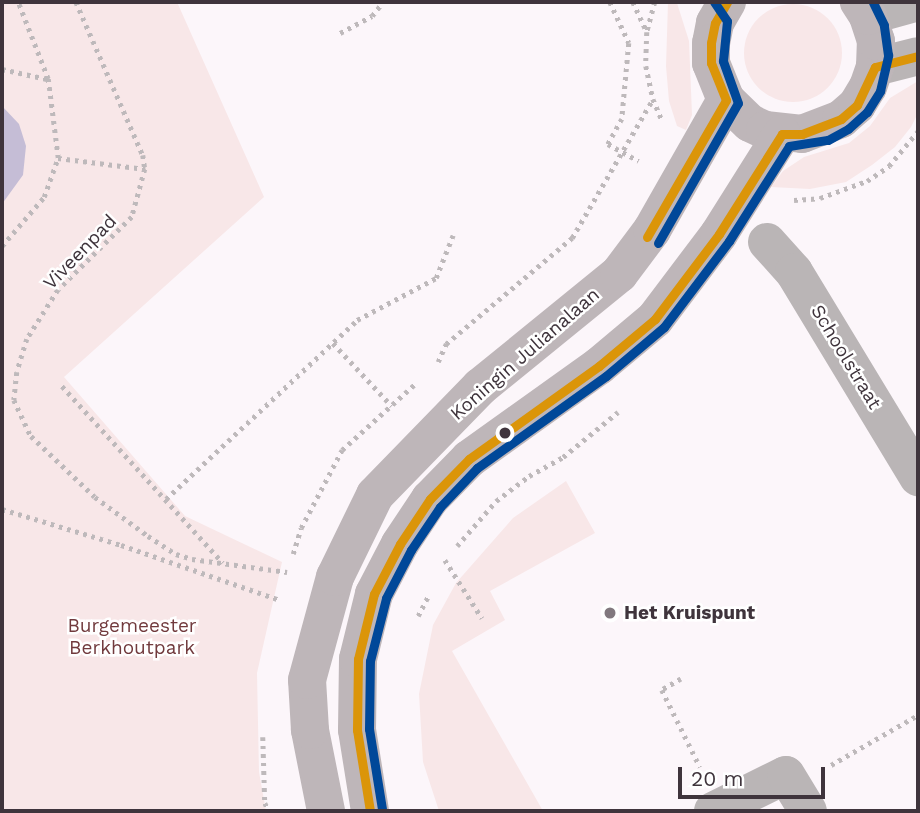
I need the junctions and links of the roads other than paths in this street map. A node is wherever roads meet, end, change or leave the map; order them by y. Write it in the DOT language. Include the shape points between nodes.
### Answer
graph roads {
  1 [pos="918,2"];
  2 [pos="713,9"];
  3 [pos="863,9"];
  4 [pos="918,57"];
  5 [pos="875,67"];
  6 [pos="726,100"];
  7 [pos="782,134"];
  8 [pos="767,242"];
  9 [pos="918,477"];
  10 [pos="716,809"];
  11 [pos="326,811"];
  12 [pos="370,811"];
  13 [pos="808,811"];
  1 -- 3 [label="street"];
  2 -- 6 [label="main road" via="711,63"];
  3 -- 5 [label="main road" via="876,41"];
  4 -- 5 [label="street"];
  5 -- 7 [label="main road" via="863,96 841,119 802,134"];
  6 -- 7 [label="main road" via="750,123"];
  6 -- 11 [label="main road, Koningin Julianalaan" via="652,230 619,274 480,387 375,495 335,577 307,680 310,730"];
  7 -- 12 [label="main road" via="719,234 655,318 599,366 469,459 430,499 400,544 374,594 358,659 357,730"];
  8 -- 9 [label="street, Schoolstraat" via="794,272"];
  10 -- 13 [label="street" via="786,775"];
}
